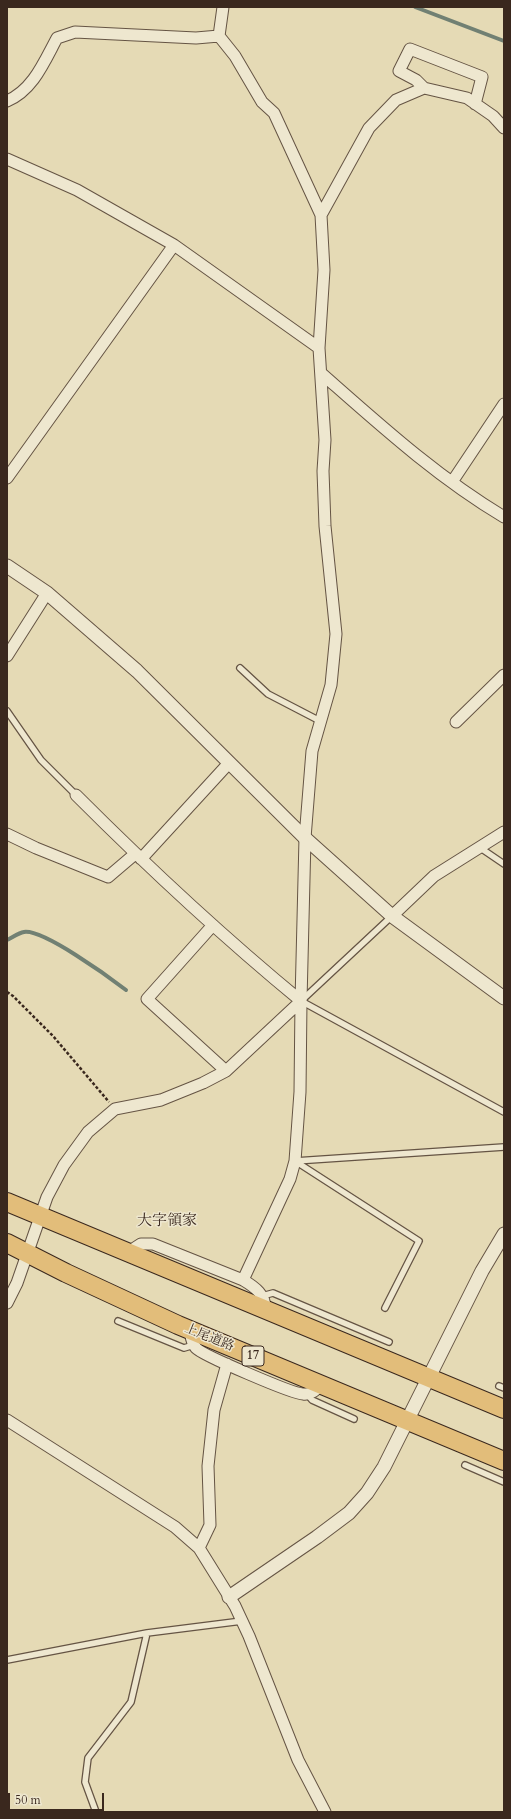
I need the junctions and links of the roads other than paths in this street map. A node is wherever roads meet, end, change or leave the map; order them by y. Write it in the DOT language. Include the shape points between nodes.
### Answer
graph roads {
  1 [pos="223,7"];
  2 [pos="220,36"];
  3 [pos="424,88"];
  4 [pos="7,101"];
  5 [pos="475,104"];
  6 [pos="504,128"];
  7 [pos="7,159"];
  8 [pos="321,215"];
  9 [pos="174,245"];
  10 [pos="319,348"];
  11 [pos="322,374"];
  12 [pos="504,404"];
  13 [pos="7,478"];
  14 [pos="452,482"];
  15 [pos="504,517"];
  16 [pos="7,566"];
  17 [pos="47,593"];
  18 [pos="7,656"];
  19 [pos="240,668"];
  20 [pos="504,675"];
  21 [pos="7,711"];
  22 [pos="320,721"];
  23 [pos="456,722"];
  24 [pos="229,763"];
  25 [pos="76,795"];
  26 [pos="504,832"];
  27 [pos="7,834"];
  28 [pos="305,838"];
  29 [pos="479,847"];
  30 [pos="138,857"];
  31 [pos="504,864"];
  32 [pos="392,916"];
  33 [pos="213,925"];
  34 [pos="504,998"];
  35 [pos="300,1001"];
  36 [pos="226,1071"];
  37 [pos="504,1112"];
  38 [pos="504,1147"];
  39 [pos="295,1161"];
  40 [pos="7,1202"];
  41 [pos="40,1216"];
  42 [pos="504,1234"];
  43 [pos="7,1243"];
  44 [pos="127,1253"];
  45 [pos="27,1254"];
  46 [pos="243,1280"];
  47 [pos="264,1303"];
  48 [pos="7,1304"];
  49 [pos="385,1308"];
  50 [pos="118,1322"];
  51 [pos="192,1338"];
  52 [pos="388,1342"];
  53 [pos="227,1364"];
  54 [pos="430,1378"];
  55 [pos="322,1385"];
  56 [pos="306,1394"];
  57 [pos="504,1409"];
  58 [pos="354,1419"];
  59 [pos="7,1420"];
  60 [pos="409,1421"];
  61 [pos="504,1461"];
  62 [pos="465,1465"];
  63 [pos="504,1482"];
  64 [pos="198,1548"];
  65 [pos="229,1598"];
  66 [pos="242,1621"];
  67 [pos="146,1633"];
  68 [pos="7,1660"];
  69 [pos="96,1812"];
  70 [pos="325,1812"];
  1 -- 2 [label="street"];
  2 -- 4 [label="street" via="196,38 75,32 56,38 41,68 22,93"];
  2 -- 8 [label="street" via="262,102 274,113"];
  3 -- 5 [label="street" via="467,98"];
  3 -- 5 [label="street" via="416,80 399,71 410,49 482,77"];
  3 -- 8 [label="street" via="396,100 369,128"];
  5 -- 6 [label="street" via="493,116"];
  7 -- 9 [label="street" via="77,190"];
  8 -- 10 [label="street" via="324,270"];
  9 -- 10 [label="street"];
  9 -- 13 [label="street"];
  10 -- 11 [label="street"];
  11 -- 14 [label="street" via="424,462"];
  11 -- 22 [label="street" via="325,526 336,634 331,685"];
  12 -- 14 [label="street"];
  14 -- 15 [label="street"];
  16 -- 17 [label="street"];
  17 -- 18 [label="street"];
  17 -- 24 [label="street" via="137,671"];
  19 -- 22 [label="lane" via="268,694"];
  20 -- 23 [label="street"];
  21 -- 25 [label="lane" via="40,760"];
  22 -- 28 [label="street" via="312,751"];
  24 -- 28 [label="street"];
  24 -- 30 [label="street"];
  25 -- 30 [label="street"];
  26 -- 29 [label="street"];
  27 -- 30 [label="street" via="108,877"];
  28 -- 32 [label="street"];
  28 -- 35 [label="street"];
  29 -- 31 [label="lane"];
  29 -- 32 [label="street" via="434,876"];
  30 -- 33 [label="street"];
  32 -- 34 [label="street"];
  32 -- 35 [label="lane"];
  33 -- 35 [label="street"];
  33 -- 36 [label="street" via="147,1000"];
  35 -- 36 [label="street"];
  35 -- 37 [label="lane"];
  35 -- 39 [label="street" via="300,1092"];
  36 -- 41 [label="street" via="203,1084 161,1100 115,1109 88,1132 64,1165 46,1198"];
  38 -- 39 [label="lane"];
  39 -- 46 [label="street" via="290,1179"];
  39 -- 49 [label="lane" via="419,1241"];
  40 -- 41 [label="highway"];
  41 -- 44 [label="highway"];
  41 -- 45 [label="street"];
  42 -- 54 [label="street" via="482,1271"];
  43 -- 45 [label="highway, 上尾道路 / 17"];
  44 -- 46 [label="street" via="141,1244 153,1244"];
  44 -- 47 [label="highway"];
  45 -- 48 [label="street"];
  45 -- 51 [label="highway, 上尾道路 / 17"];
  46 -- 47 [label="street" via="254,1286"];
  47 -- 52 [label="lane" via="273,1293"];
  47 -- 54 [label="highway"];
  50 -- 51 [label="lane" via="184,1348"];
  51 -- 53 [label="street" via="203,1354"];
  51 -- 55 [label="highway, 上尾道路 / 17"];
  53 -- 56 [label="street"];
  53 -- 64 [label="street" via="214,1410 208,1466 210,1525"];
  54 -- 57 [label="highway"];
  54 -- 60 [label="street"];
  55 -- 56 [label="street" via="316,1391"];
  55 -- 60 [label="highway, 上尾道路 / 17"];
  56 -- 58 [label="lane" via="312,1400"];
  59 -- 64 [label="street" via="175,1527"];
  60 -- 61 [label="highway, 上尾道路 / 17"];
  60 -- 65 [label="street" via="367,1493 348,1513"];
  62 -- 63 [label="lane"];
  64 -- 65 [label="street"];
  65 -- 66 [label="street"];
  66 -- 67 [label="lane"];
  66 -- 70 [label="street" via="298,1760"];
  67 -- 68 [label="lane"];
  67 -- 69 [label="lane" via="131,1702 88,1758 85,1782"];
}
